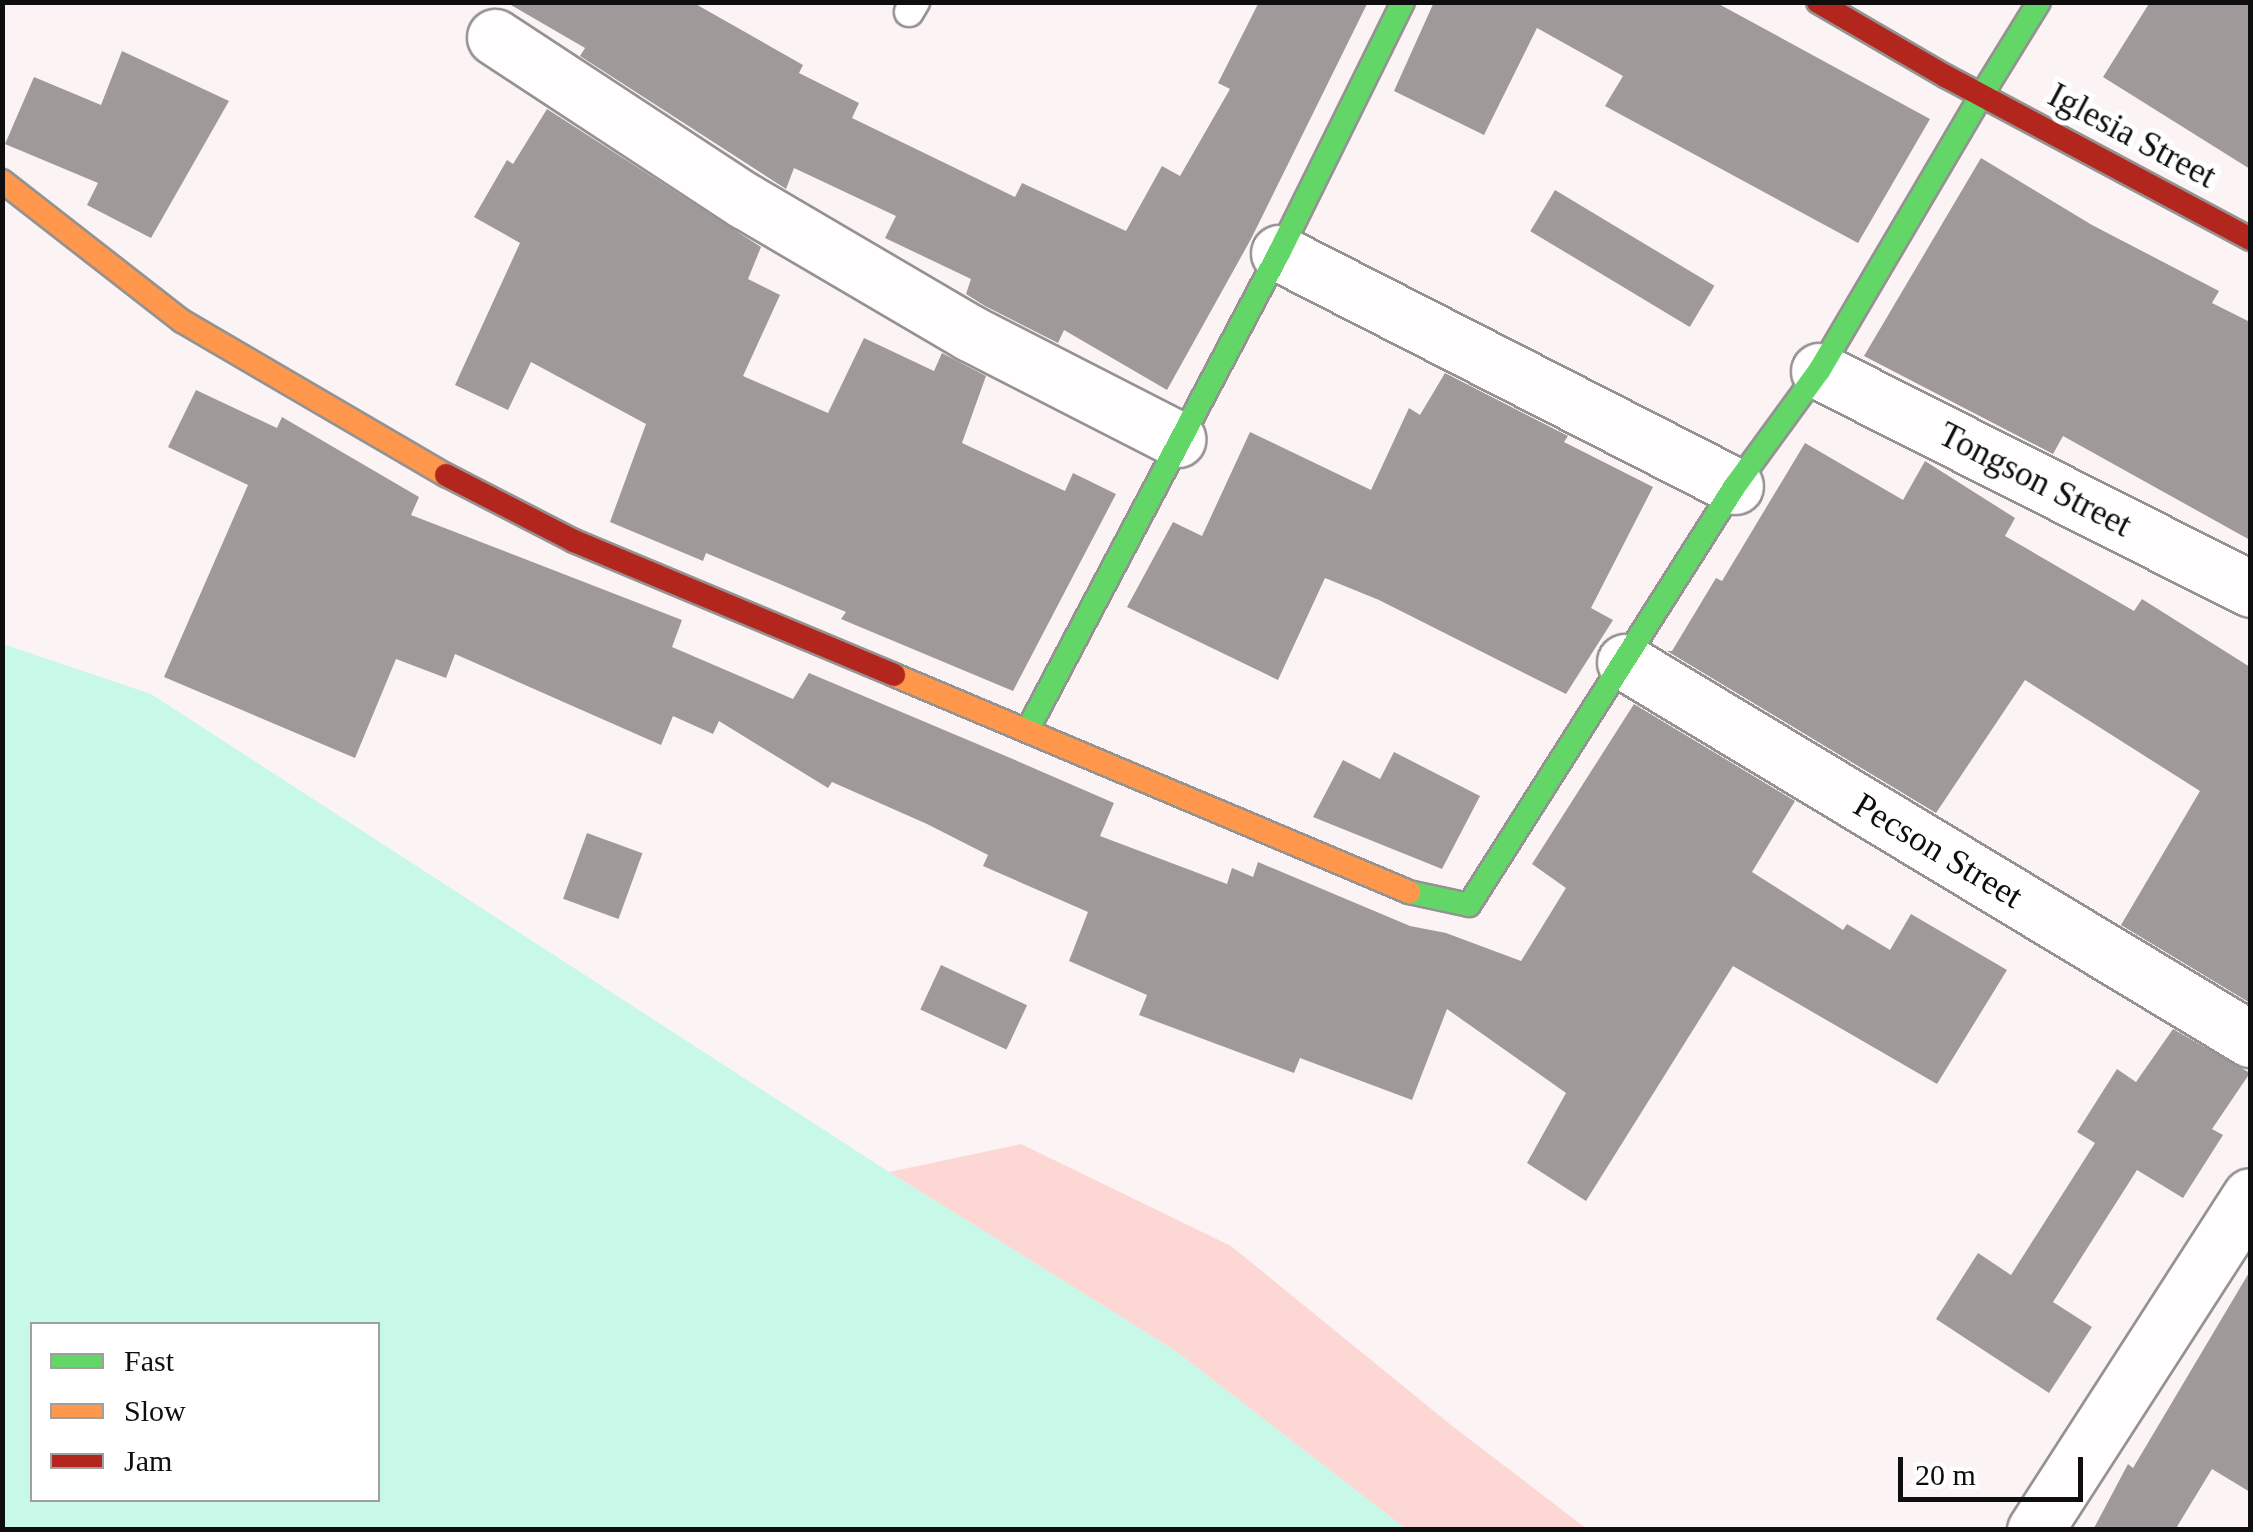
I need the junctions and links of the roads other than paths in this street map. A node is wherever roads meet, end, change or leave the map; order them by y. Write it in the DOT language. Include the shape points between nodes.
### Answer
graph roads {
  1 [pos="1403,2"];
  2 [pos="1818,2"];
  3 [pos="2038,2"];
  4 [pos="496,38"];
  5 [pos="1981,96"];
  6 [pos="2,181"];
  7 [pos="2250,239"];
  8 [pos="1279,252"];
  9 [pos="1819,370"];
  10 [pos="1177,439"];
  11 [pos="1735,486"];
  12 [pos="2250,589"];
  13 [pos="1625,662"];
  14 [pos="1028,729"];
  15 [pos="2250,1039"];
  16 [pos="2250,1196"];
  17 [pos="2035,1530"];
  1 -- 8 [label="street"];
  2 -- 5 [label="street, Iglesia Street"];
  3 -- 5 [label="street"];
  4 -- 10 [label="street" via="745,201 970,333"];
  5 -- 7 [label="street, Iglesia Street"];
  5 -- 9 [label="street"];
  6 -- 14 [label="street" via="182,320 414,460 574,541"];
  8 -- 10 [label="street"];
  8 -- 11 [label="street"];
  9 -- 11 [label="street"];
  9 -- 12 [label="street, Tongson Street"];
  10 -- 14 [label="street"];
  11 -- 13 [label="street"];
  13 -- 14 [label="street" via="1469,905 1422,897"];
  13 -- 15 [label="street, Pecson Street"];
  16 -- 17 [label="street"];
}
